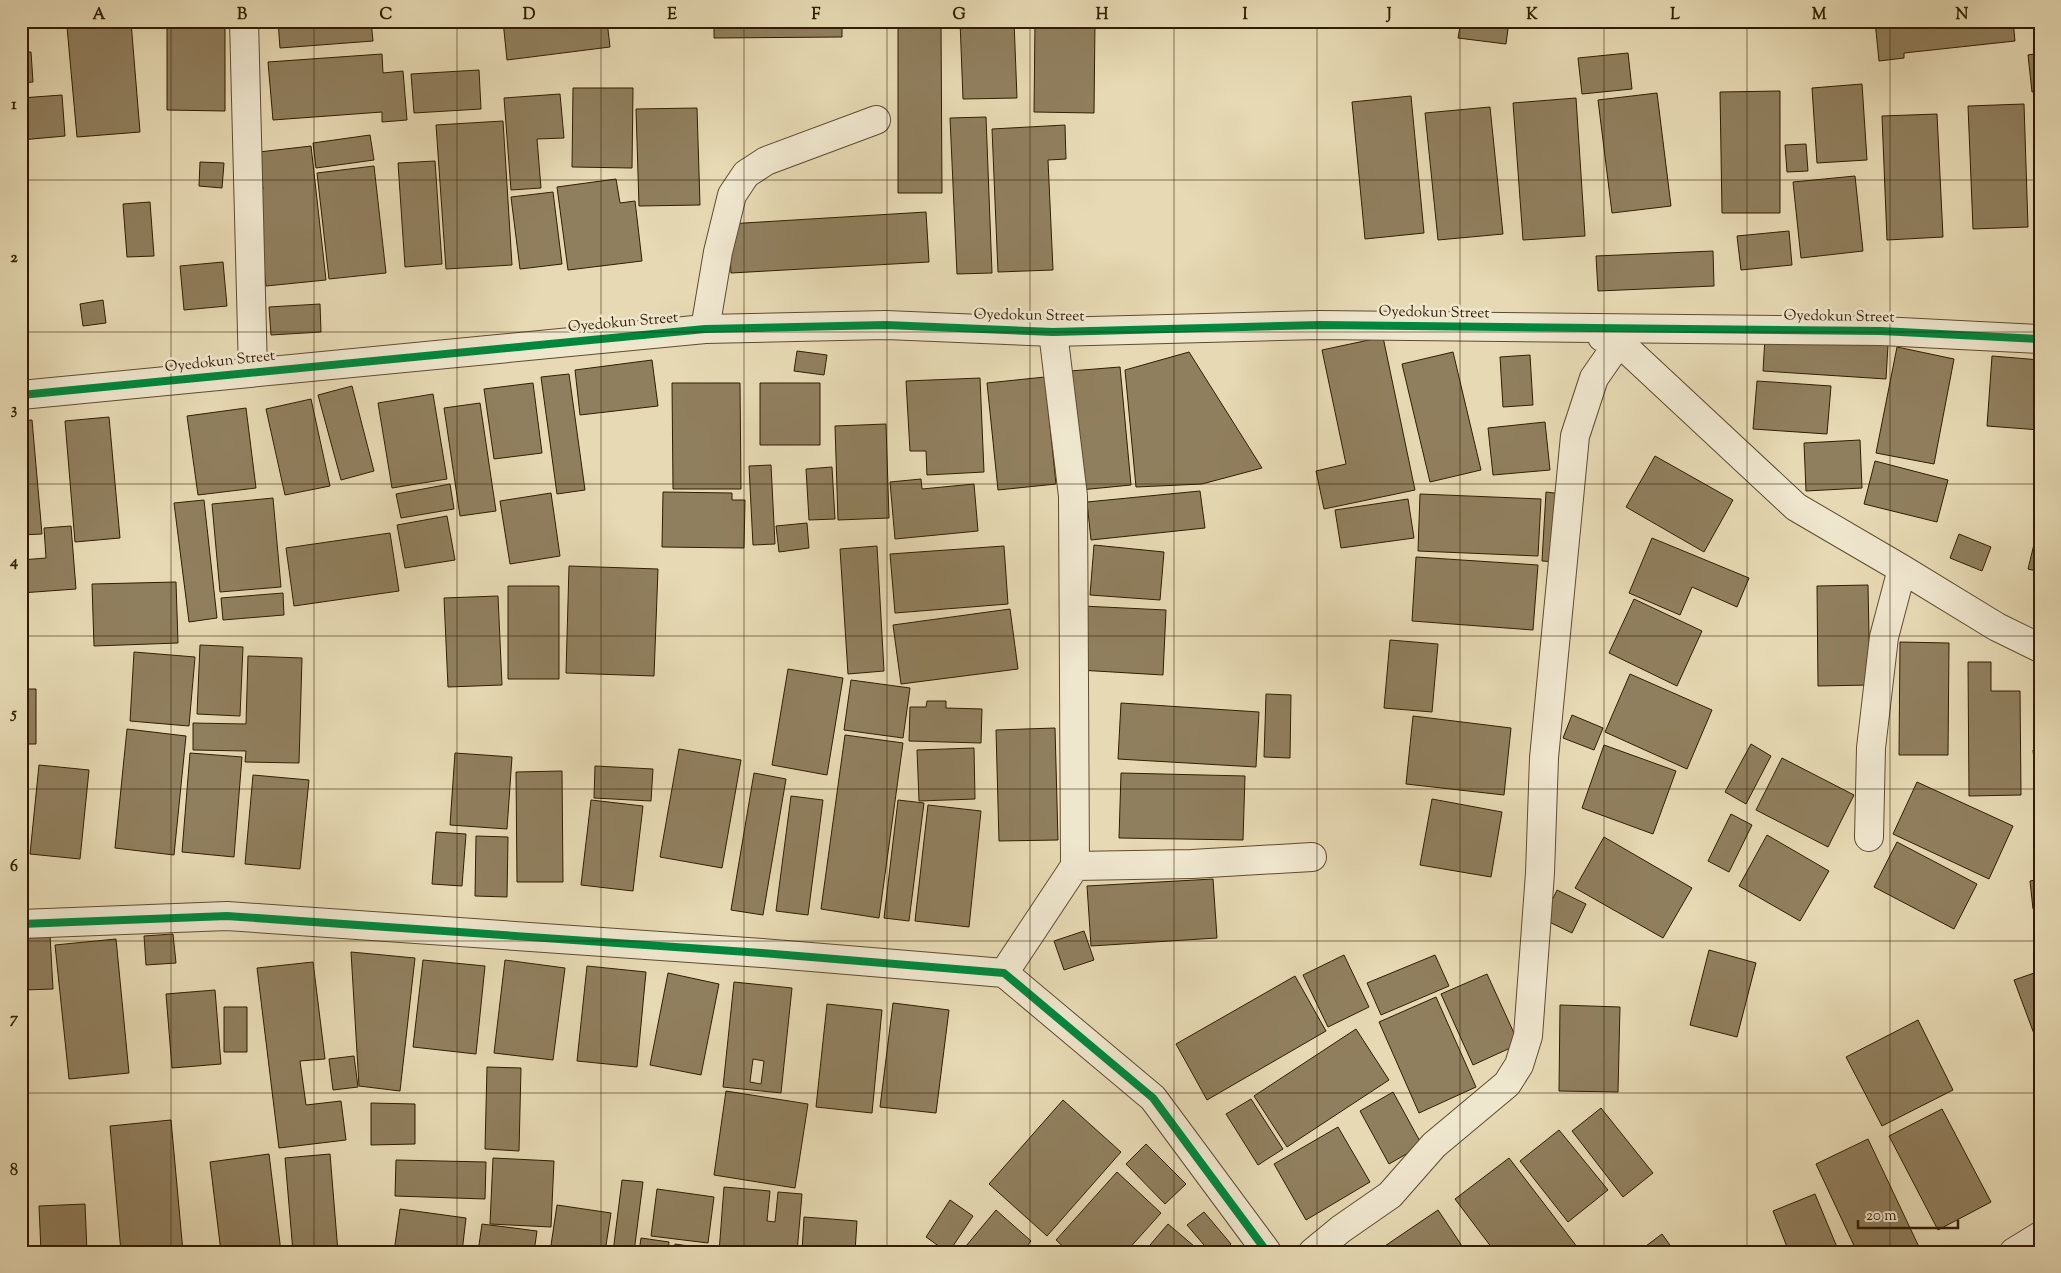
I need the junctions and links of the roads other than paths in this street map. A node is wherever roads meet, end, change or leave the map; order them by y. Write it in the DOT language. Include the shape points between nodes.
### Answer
graph roads {
  1 [pos="244,21"];
  2 [pos="876,120"];
  3 [pos="1574,328"];
  4 [pos="705,329"];
  5 [pos="1053,332"];
  6 [pos="2040,339"];
  7 [pos="1619,342"];
  8 [pos="253,372"];
  9 [pos="21,395"];
  10 [pos="1902,568"];
  11 [pos="2040,648"];
  12 [pos="1869,837"];
  13 [pos="1312,857"];
  14 [pos="1075,866"];
  15 [pos="21,924"];
  16 [pos="1004,973"];
  17 [pos="2040,1236"];
  18 [pos="1267,1252"];
  19 [pos="1313,1252"];
  20 [pos="2014,1252"];
  1 -- 8 [label="street"];
  2 -- 4 [label="street" via="766,161 746,174 732,194"];
  3 -- 5 [label="street, Oyedokun Street" via="1319,326"];
  3 -- 6 [label="street, Oyedokun Street" via="1881,331"];
  3 -- 7 [label="street"];
  4 -- 5 [label="street, Oyedokun Street" via="886,325"];
  4 -- 8 [label="street, Oyedokun Street"];
  5 -- 14 [label="street" via="1072,496"];
  7 -- 10 [label="street" via="1796,507"];
  7 -- 19 [label="street" via="1594,378 1575,436 1544,758 1540,873 1528,1036 1519,1065 1507,1084 1434,1145 1390,1195"];
  8 -- 9 [label="street, Oyedokun Street"];
  10 -- 11 [label="street" via="1997,628"];
  10 -- 12 [label="street" via="1884,637 1871,748"];
  13 -- 14 [label="street"];
  14 -- 16 [label="street"];
  15 -- 16 [label="street" via="227,916"];
  16 -- 18 [label="street" via="1153,1098"];
  17 -- 20 [label="street"];
}
